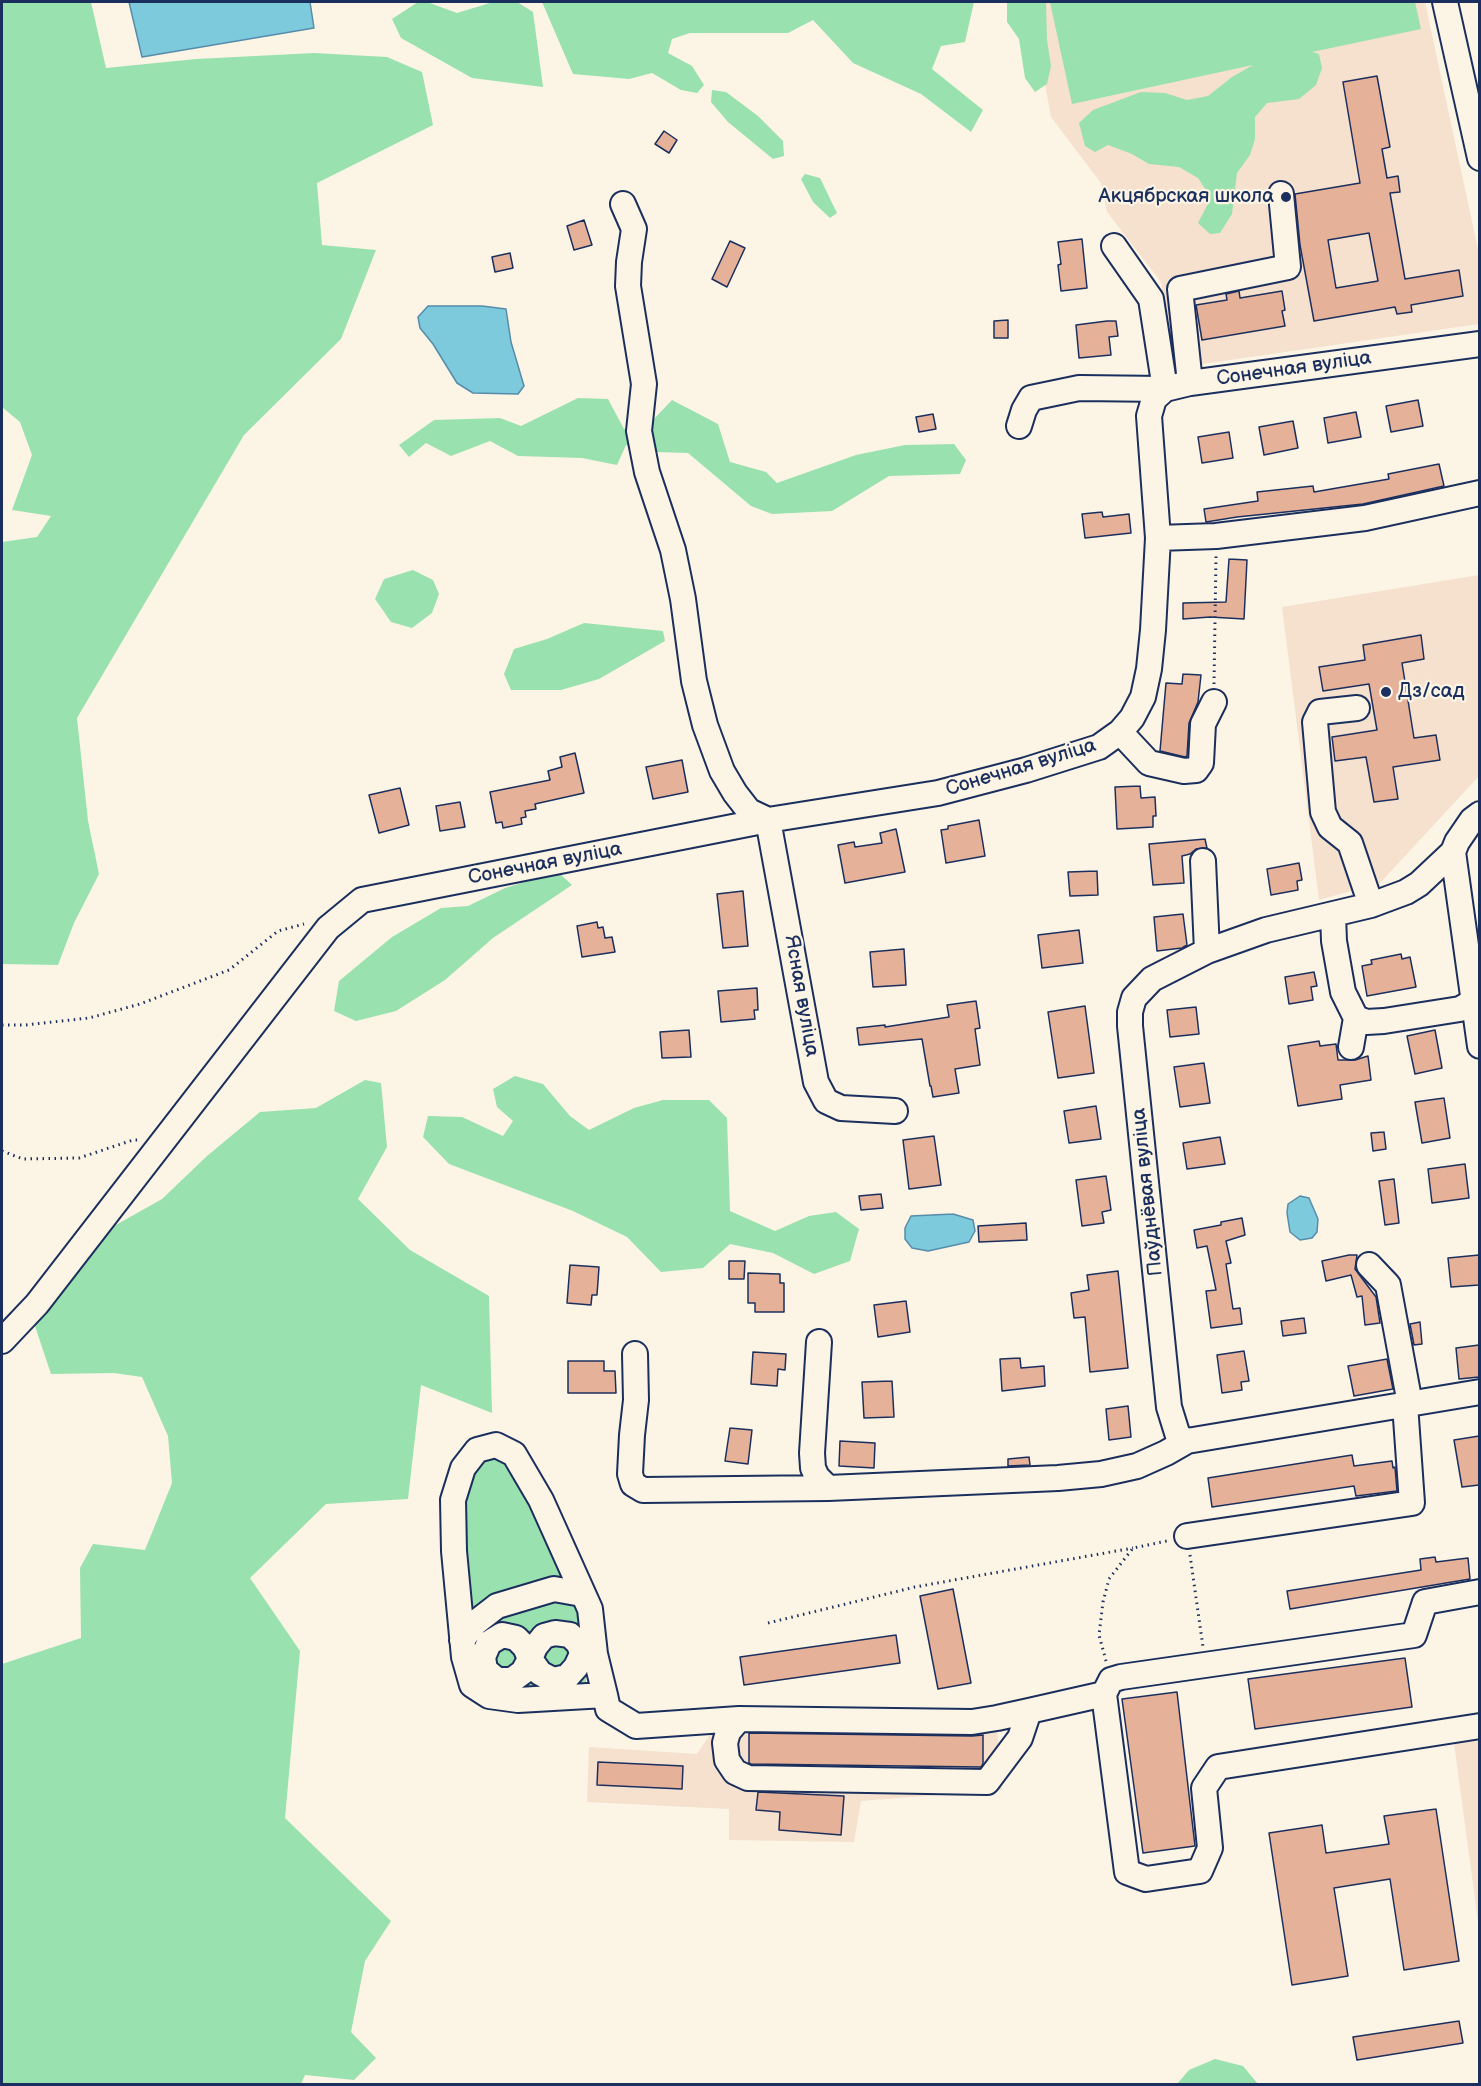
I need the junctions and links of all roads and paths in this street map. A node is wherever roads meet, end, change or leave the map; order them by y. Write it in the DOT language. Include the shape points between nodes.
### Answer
graph roads {
  1 [pos="1445,2"];
  2 [pos="1479,158"];
  3 [pos="1281,194"];
  4 [pos="623,204"];
  5 [pos="1114,246"];
  6 [pos="1479,344"];
  7 [pos="1190,383"];
  8 [pos="1165,389"];
  9 [pos="1019,426"];
  10 [pos="1479,493"];
  11 [pos="1216,536"];
  12 [pos="1158,538"];
  13 [pos="1214,702"];
  14 [pos="1357,708"];
  15 [pos="1120,732"];
  16 [pos="1479,814"];
  17 [pos="768,820"];
  18 [pos="1453,852"];
  19 [pos="1203,861"];
  20 [pos="1371,905"];
  21 [pos="1333,915"];
  22 [pos="328,928"];
  23 [pos="1207,951"];
  24 [pos="1472,1002"];
  25 [pos="1356,1018"];
  26 [pos="2,1025"];
  27 [pos="1479,1046"];
  28 [pos="1351,1047"];
  29 [pos="895,1111"];
  30 [pos="164,1139"];
  31 [pos="2,1151"];
  32 [pos="1369,1264"];
  33 [pos="2,1341"];
  34 [pos="819,1342"];
  35 [pos="635,1354"];
  36 [pos="1479,1392"];
  37 [pos="1407,1404"];
  38 [pos="1187,1441"];
  39 [pos="828,1488"];
  40 [pos="1187,1536"];
  41 [pos="1132,1548"];
  42 [pos="1479,1592"];
  43 [pos="582,1594"];
  44 [pos="768,1623"];
  45 [pos="462,1640"];
  46 [pos="589,1654"];
  47 [pos="1206,1665"];
  48 [pos="1108,1687"];
  49 [pos="605,1695"];
  50 [pos="1029,1711"];
  51 [pos="739,1719"];
  52 [pos="1479,1726"];
  1 -- 2 [label="street"];
  3 -- 7 [label="street" via="1288,267 1180,289"];
  4 -- 17 [label="street" via="634,229 628,286 644,384 639,431 647,472 676,562 698,698 722,771 749,811"];
  5 -- 8 [label="street" via="1151,299"];
  6 -- 7 [label="street, Сонечная вуліца"];
  7 -- 8 [label="street, Сонечная вуліца"];
  8 -- 9 [label="street" via="1079,388 1030,398"];
  8 -- 12 [label="street, Сонечная вуліца" via="1154,399 1149,416"];
  10 -- 11 [label="street" via="1365,518"];
  11 -- 12 [label="street"];
  11 -- 13 [label="path"];
  12 -- 15 [label="street, Сонечная вуліца" via="1149,669 1143,697"];
  13 -- 15 [label="street" via="1203,724 1201,763 1196,770 1149,763"];
  14 -- 20 [label="street" via="1320,712 1315,722 1323,812 1330,827 1350,843"];
  15 -- 17 [label="street, Сонечная вуліца" via="1099,747 939,793"];
  16 -- 18 [label="street, Паўднёвая вуліца"];
  17 -- 22 [label="street, Сонечная вуліца" via="362,900"];
  17 -- 29 [label="street, Ясная вуліца" via="816,1082 825,1101 841,1108"];
  18 -- 20 [label="street, Паўднёвая вуліца" via="1419,884"];
  18 -- 24 [label="street"];
  19 -- 23 [label="street"];
  20 -- 21 [label="street, Паўднёвая вуліца"];
  21 -- 23 [label="street, Паўднёвая вуліца" via="1266,930"];
  21 -- 25 [label="street" via="1343,992"];
  22 -- 26 [label="path" via="320,920 278,931 229,970 141,1004 89,1018"];
  22 -- 30 [label="street"];
  23 -- 38 [label="street, Паўднёвая вуліца" via="1152,979 1134,998 1130,1012 1169,1407 1178,1436"];
  24 -- 25 [label="street" via="1460,1009 1384,1021"];
  24 -- 27 [label="street"];
  25 -- 28 [label="street"];
  30 -- 31 [label="path" via="133,1140 79,1158 22,1159"];
  30 -- 33 [label="street" via="37,1304"];
  32 -- 37 [label="street" via="1388,1285"];
  34 -- 39 [label="street" via="812,1453 817,1477"];
  35 -- 39 [label="street" via="630,1474 633,1484 643,1490"];
  36 -- 37 [label="street"];
  37 -- 38 [label="street"];
  37 -- 40 [label="street" via="1412,1503"];
  38 -- 39 [label="street" via="1137,1466 1101,1474"];
  40 -- 41 [label="path"];
  40 -- 47 [label="path"];
  41 -- 44 [label="path" via="915,1587"];
  41 -- 48 [label="path" via="1109,1579 1103,1602 1099,1635"];
  42 -- 47 [label="street" via="1425,1602 1414,1635"];
  43 -- 45 [label="street" via="554,1589 497,1606 475,1623"];
  43 -- 45 [label="street" via="541,1500 514,1454 496,1445 477,1450 463,1468 453,1500"];
  43 -- 46 [label="street" via="590,1609"];
  45 -- 49 [label="street" via="472,1684 489,1696 518,1700"];
  46 -- 46 [label="street" via="570,1635 555,1633 544,1636 530,1659 540,1673 553,1680 567,1677"];
  46 -- 49 [label="street"];
  47 -- 48 [label="street" via="1121,1677"];
  48 -- 50 [label="street"];
  48 -- 52 [label="street" via="1127,1872 1146,1880 1200,1871 1210,1848 1204,1788 1218,1767"];
  49 -- 51 [label="street" via="608,1708 636,1726"];
  50 -- 51 [label="street" via="972,1722"];
  50 -- 51 [label="street" via="1020,1738 987,1782 748,1778 735,1772 727,1760 728,1732"];
}
